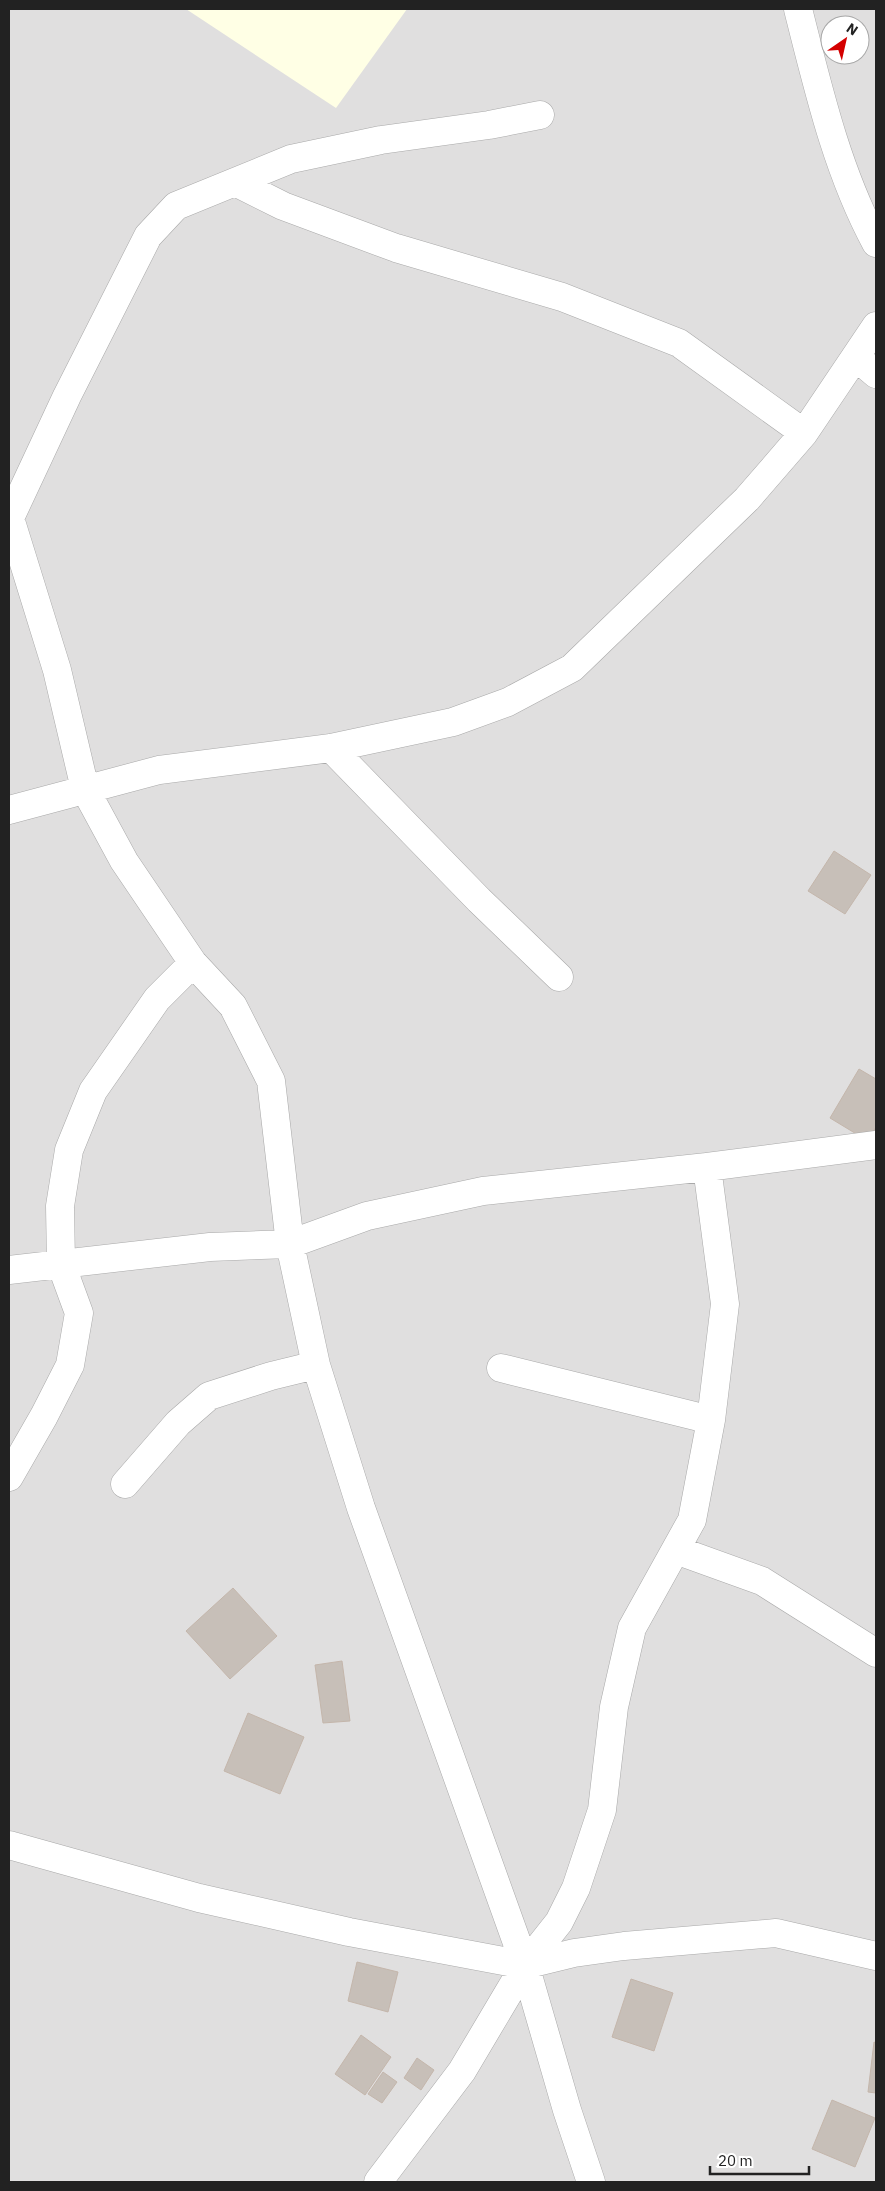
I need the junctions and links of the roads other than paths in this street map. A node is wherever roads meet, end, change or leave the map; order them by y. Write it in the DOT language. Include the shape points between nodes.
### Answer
graph roads {
  1 [pos="798,9"];
  2 [pos="540,115"];
  3 [pos="235,182"];
  4 [pos="876,243"];
  5 [pos="876,326"];
  6 [pos="866,366"];
  7 [pos="804,433"];
  8 [pos="9,517"];
  9 [pos="331,748"];
  10 [pos="85,789"];
  11 [pos="9,810"];
  12 [pos="193,963"];
  13 [pos="559,978"];
  14 [pos="876,1145"];
  15 [pos="707,1167"];
  16 [pos="290,1244"];
  17 [pos="61,1264"];
  18 [pos="9,1270"];
  19 [pos="316,1365"];
  20 [pos="501,1368"];
  21 [pos="711,1420"];
  22 [pos="9,1477"];
  23 [pos="125,1484"];
  24 [pos="676,1550"];
  25 [pos="876,1653"];
  26 [pos="9,1845"];
  27 [pos="876,1956"];
  28 [pos="525,1965"];
  29 [pos="378,2182"];
  30 [pos="591,2182"];
  1 -- 4 [label="street" via="823,105 859,211"];
  2 -- 3 [label="street" via="382,140 291,159"];
  3 -- 7 [label="street" via="283,206 396,248 562,298 679,343"];
  3 -- 8 [label="street" via="176,206 148,236"];
  5 -- 6 [label="street"];
  6 -- 7 [label="street"];
  7 -- 9 [label="street" via="747,499 572,668 508,702 454,722"];
  8 -- 10 [label="street" via="58,670"];
  9 -- 10 [label="street" via="159,770"];
  9 -- 13 [label="street"];
  10 -- 11 [label="street"];
  10 -- 12 [label="street" via="124,861"];
  12 -- 16 [label="street" via="233,1006 271,1081"];
  12 -- 17 [label="street" via="158,1000 93,1091 69,1150 60,1206"];
  14 -- 15 [label="street"];
  15 -- 16 [label="street" via="483,1191 367,1216"];
  15 -- 21 [label="street" via="725,1304"];
  16 -- 17 [label="street" via="210,1247"];
  16 -- 19 [label="street"];
  17 -- 18 [label="street"];
  17 -- 22 [label="street" via="79,1313 70,1365"];
  19 -- 23 [label="street" via="209,1396 178,1424"];
  19 -- 28 [label="street" via="360,1508"];
  20 -- 21 [label="street"];
  21 -- 24 [label="street" via="692,1520"];
  24 -- 25 [label="street" via="762,1581"];
  24 -- 28 [label="street" via="632,1628 614,1707 602,1810 576,1888 558,1922"];
  26 -- 28 [label="street" via="199,1898 349,1932"];
  27 -- 28 [label="street" via="776,1933 624,1946 574,1953"];
  28 -- 29 [label="street" via="462,2071"];
  28 -- 30 [label="street"];
}
